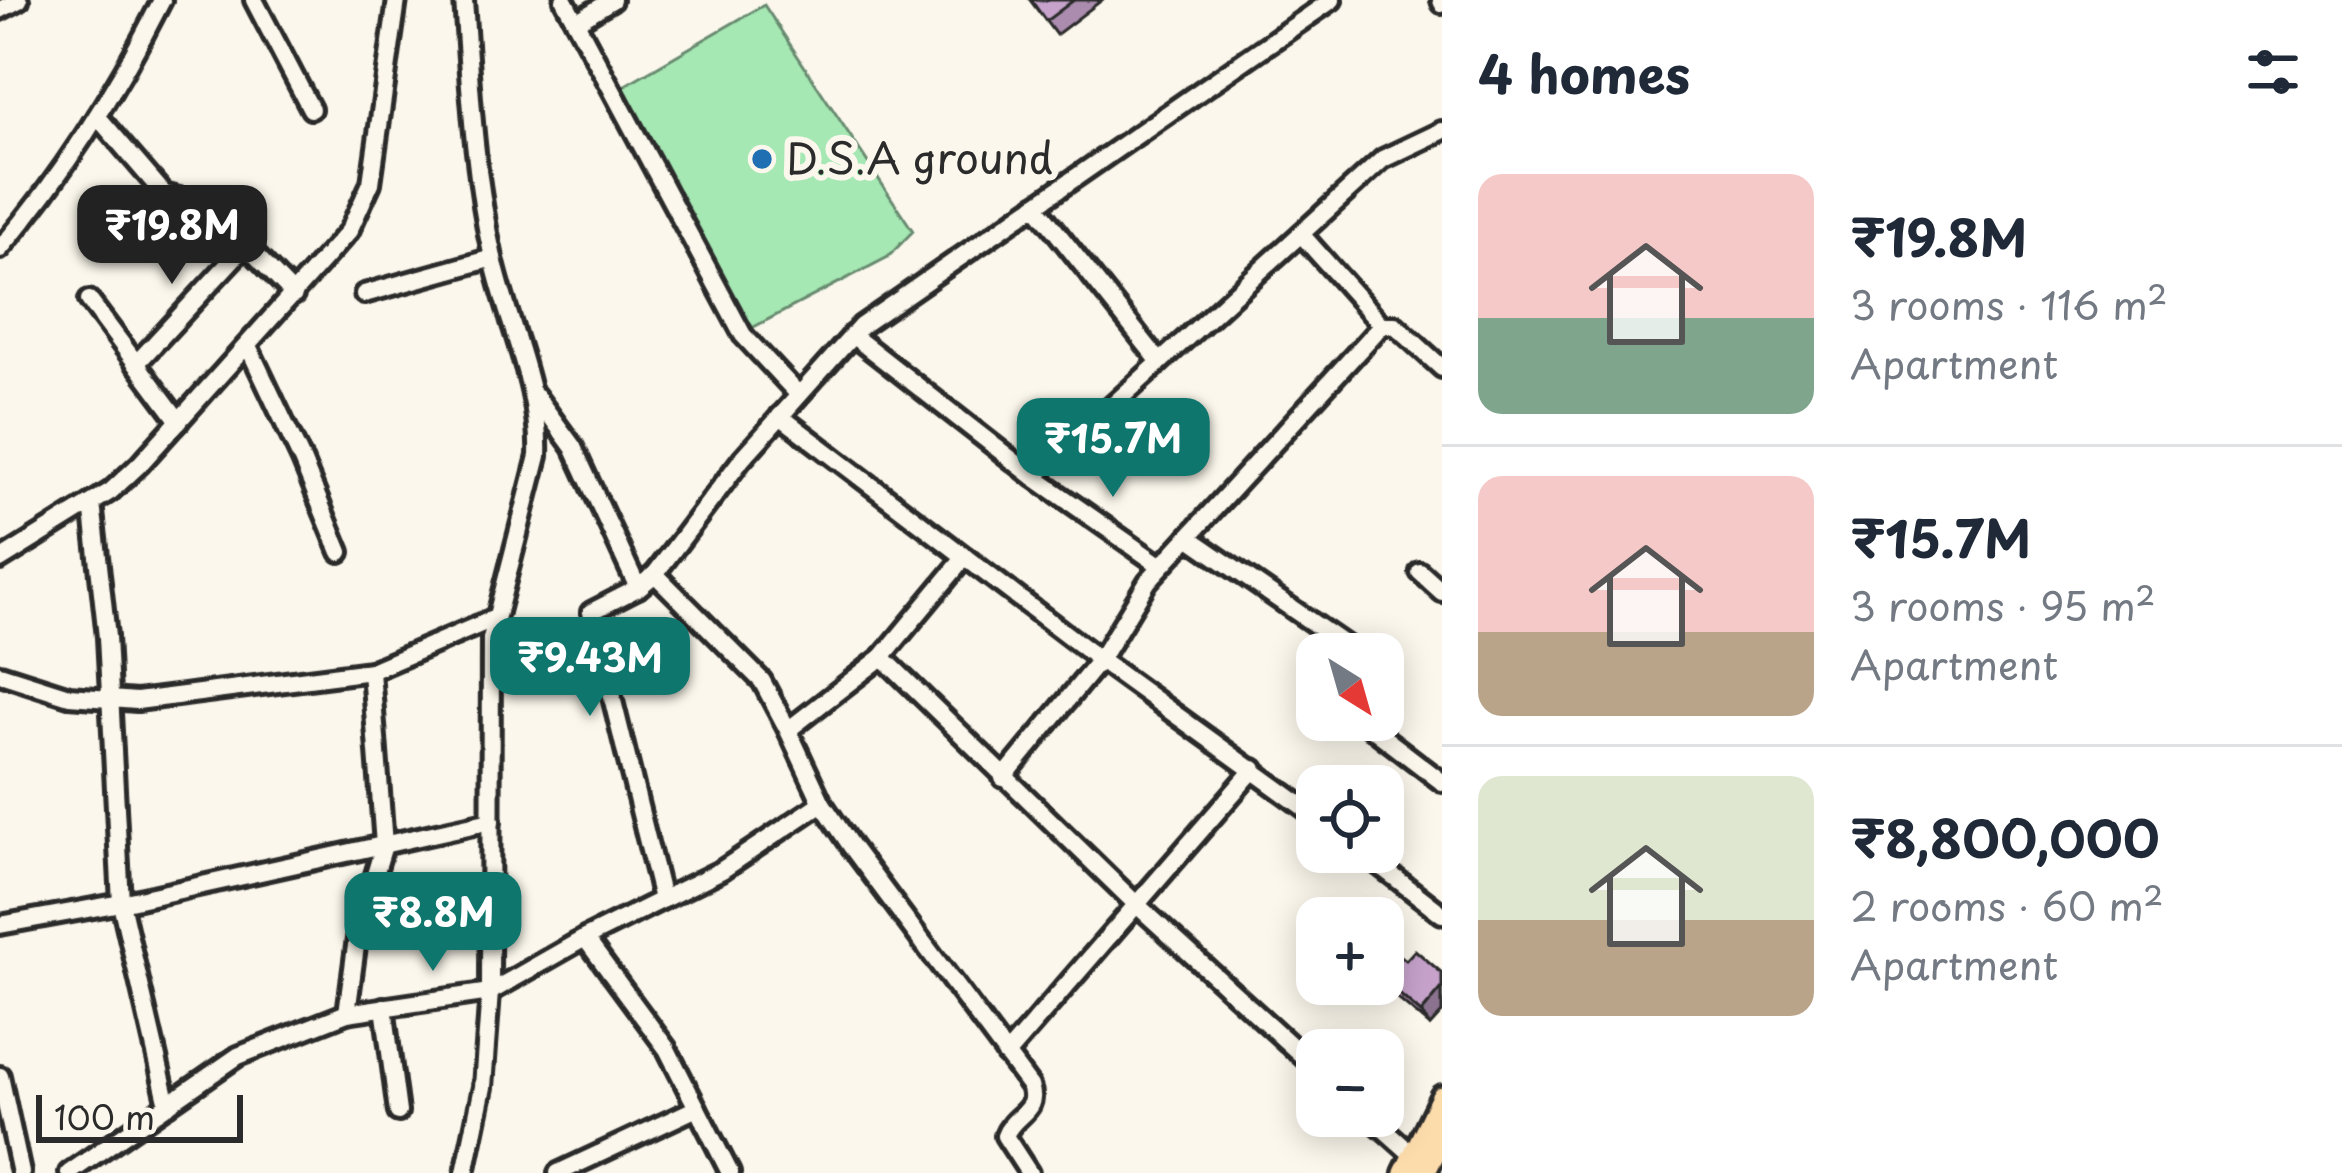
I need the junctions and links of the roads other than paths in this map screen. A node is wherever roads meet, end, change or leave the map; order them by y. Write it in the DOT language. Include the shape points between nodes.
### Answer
graph roads {
  1 [pos="19,0"];
  2 [pos="162,0"];
  3 [pos="254,0"];
  4 [pos="397,0"];
  5 [pos="464,0"];
  6 [pos="564,0"];
  7 [pos="612,0"];
  8 [pos="1332,0"];
  9 [pos="0,10"];
  10 [pos="576,22"];
  11 [pos="311,109"];
  12 [pos="97,116"];
  13 [pos="1442,131"];
  14 [pos="1035,205"];
  15 [pos="1301,234"];
  16 [pos="245,246"];
  17 [pos="0,249"];
  18 [pos="493,258"];
  19 [pos="364,294"];
  20 [pos="294,295"];
  21 [pos="88,301"];
  22 [pos="1382,325"];
  23 [pos="852,335"];
  24 [pos="248,346"];
  25 [pos="1160,362"];
  26 [pos="136,364"];
  27 [pos="1442,368"];
  28 [pos="529,386"];
  29 [pos="799,395"];
  30 [pos="780,416"];
  31 [pos="179,421"];
  32 [pos="1034,477"];
  33 [pos="92,503"];
  34 [pos="1189,537"];
  35 [pos="340,551"];
  36 [pos="965,557"];
  37 [pos="0,560"];
  38 [pos="1161,566"];
  39 [pos="1420,572"];
  40 [pos="655,574"];
  41 [pos="638,588"];
  42 [pos="1442,592"];
  43 [pos="495,618"];
  44 [pos="1328,633"];
  45 [pos="882,657"];
  46 [pos="1100,660"];
  47 [pos="370,670"];
  48 [pos="0,674"];
  49 [pos="107,701"];
  50 [pos="788,730"];
  51 [pos="1388,741"];
  52 [pos="1253,769"];
  53 [pos="1003,778"];
  54 [pos="1442,782"];
  55 [pos="1296,802"];
  56 [pos="822,803"];
  57 [pos="491,821"];
  58 [pos="384,845"];
  59 [pos="1389,873"];
  60 [pos="662,899"];
  61 [pos="121,903"];
  62 [pos="1137,905"];
  63 [pos="1442,914"];
  64 [pos="0,925"];
  65 [pos="585,938"];
  66 [pos="490,992"];
  67 [pos="384,1007"];
  68 [pos="347,1013"];
  69 [pos="1296,1050"];
  70 [pos="1006,1055"];
  71 [pos="0,1076"];
  72 [pos="1442,1097"];
  73 [pos="168,1105"];
  74 [pos="697,1108"];
  75 [pos="398,1112"];
  76 [pos="1387,1137"];
  77 [pos="1442,1137"];
  78 [pos="1414,1168"];
  79 [pos="21,1173"];
  80 [pos="69,1173"];
  81 [pos="465,1173"];
  82 [pos="558,1173"];
  83 [pos="730,1173"];
  84 [pos="1029,1173"];
  1 -- 9 [label="street"];
  2 -- 12 [label="street"];
  3 -- 11 [label="street"];
  4 -- 20 [label="street" via="371,183 349,231"];
  5 -- 18 [label="street" via="472,134"];
  6 -- 10 [label="street"];
  7 -- 10 [label="street"];
  8 -- 14 [label="street"];
  10 -- 29 [label="street" via="743,335"];
  12 -- 16 [label="street" via="164,194 207,205"];
  12 -- 17 [label="street"];
  13 -- 15 [label="street" via="1383,159"];
  14 -- 23 [label="street"];
  14 -- 25 [label="street"];
  15 -- 22 [label="street"];
  15 -- 25 [label="street"];
  16 -- 20 [label="street"];
  16 -- 26 [label="street"];
  18 -- 19 [label="street"];
  18 -- 28 [label="street"];
  20 -- 24 [label="street"];
  21 -- 26 [label="street"];
  22 -- 27 [label="street" via="1395,325"];
  22 -- 34 [label="street"];
  23 -- 29 [label="street"];
  23 -- 32 [label="street"];
  24 -- 31 [label="street"];
  24 -- 35 [label="street"];
  25 -- 32 [label="street"];
  26 -- 31 [label="street"];
  28 -- 41 [label="street" via="573,447"];
  28 -- 43 [label="street" via="538,456"];
  29 -- 30 [label="street"];
  30 -- 36 [label="street"];
  30 -- 40 [label="street"];
  31 -- 33 [label="street"];
  32 -- 38 [label="street"];
  33 -- 37 [label="street"];
  33 -- 49 [label="street"];
  34 -- 38 [label="street"];
  34 -- 44 [label="street"];
  36 -- 45 [label="street"];
  36 -- 46 [label="street"];
  38 -- 46 [label="street"];
  39 -- 42 [label="street"];
  40 -- 41 [label="street"];
  40 -- 50 [label="street" via="762,682"];
  41 -- 60 [label="street" via="591,612"];
  43 -- 47 [label="street"];
  43 -- 57 [label="street"];
  45 -- 50 [label="street"];
  45 -- 53 [label="street"];
  46 -- 52 [label="street"];
  46 -- 53 [label="street"];
  47 -- 49 [label="street"];
  47 -- 58 [label="street"];
  48 -- 49 [label="street"];
  49 -- 61 [label="street"];
  50 -- 56 [label="street"];
  51 -- 54 [label="street"];
  52 -- 55 [label="street"];
  52 -- 62 [label="street"];
  53 -- 62 [label="street"];
  56 -- 60 [label="street" via="722,870"];
  56 -- 70 [label="street"];
  57 -- 58 [label="street"];
  57 -- 66 [label="street"];
  58 -- 61 [label="street"];
  58 -- 68 [label="street" via="358,932"];
  59 -- 63 [label="street"];
  60 -- 65 [label="street"];
  61 -- 64 [label="street"];
  61 -- 73 [label="street"];
  62 -- 69 [label="street"];
  62 -- 70 [label="street"];
  65 -- 66 [label="street"];
  65 -- 74 [label="street" via="668,1049"];
  66 -- 67 [label="street"];
  66 -- 81 [label="street" via="483,1087"];
  67 -- 68 [label="street"];
  67 -- 75 [label="street"];
  68 -- 73 [label="street" via="238,1056"];
  70 -- 84 [label="street" via="1035,1097 1005,1136"];
  71 -- 79 [label="street"];
  72 -- 78 [label="main road"];
  73 -- 80 [label="street"];
  74 -- 82 [label="street"];
  74 -- 83 [label="street"];
  76 -- 78 [label="street"];
  77 -- 78 [label="main road"];
}
